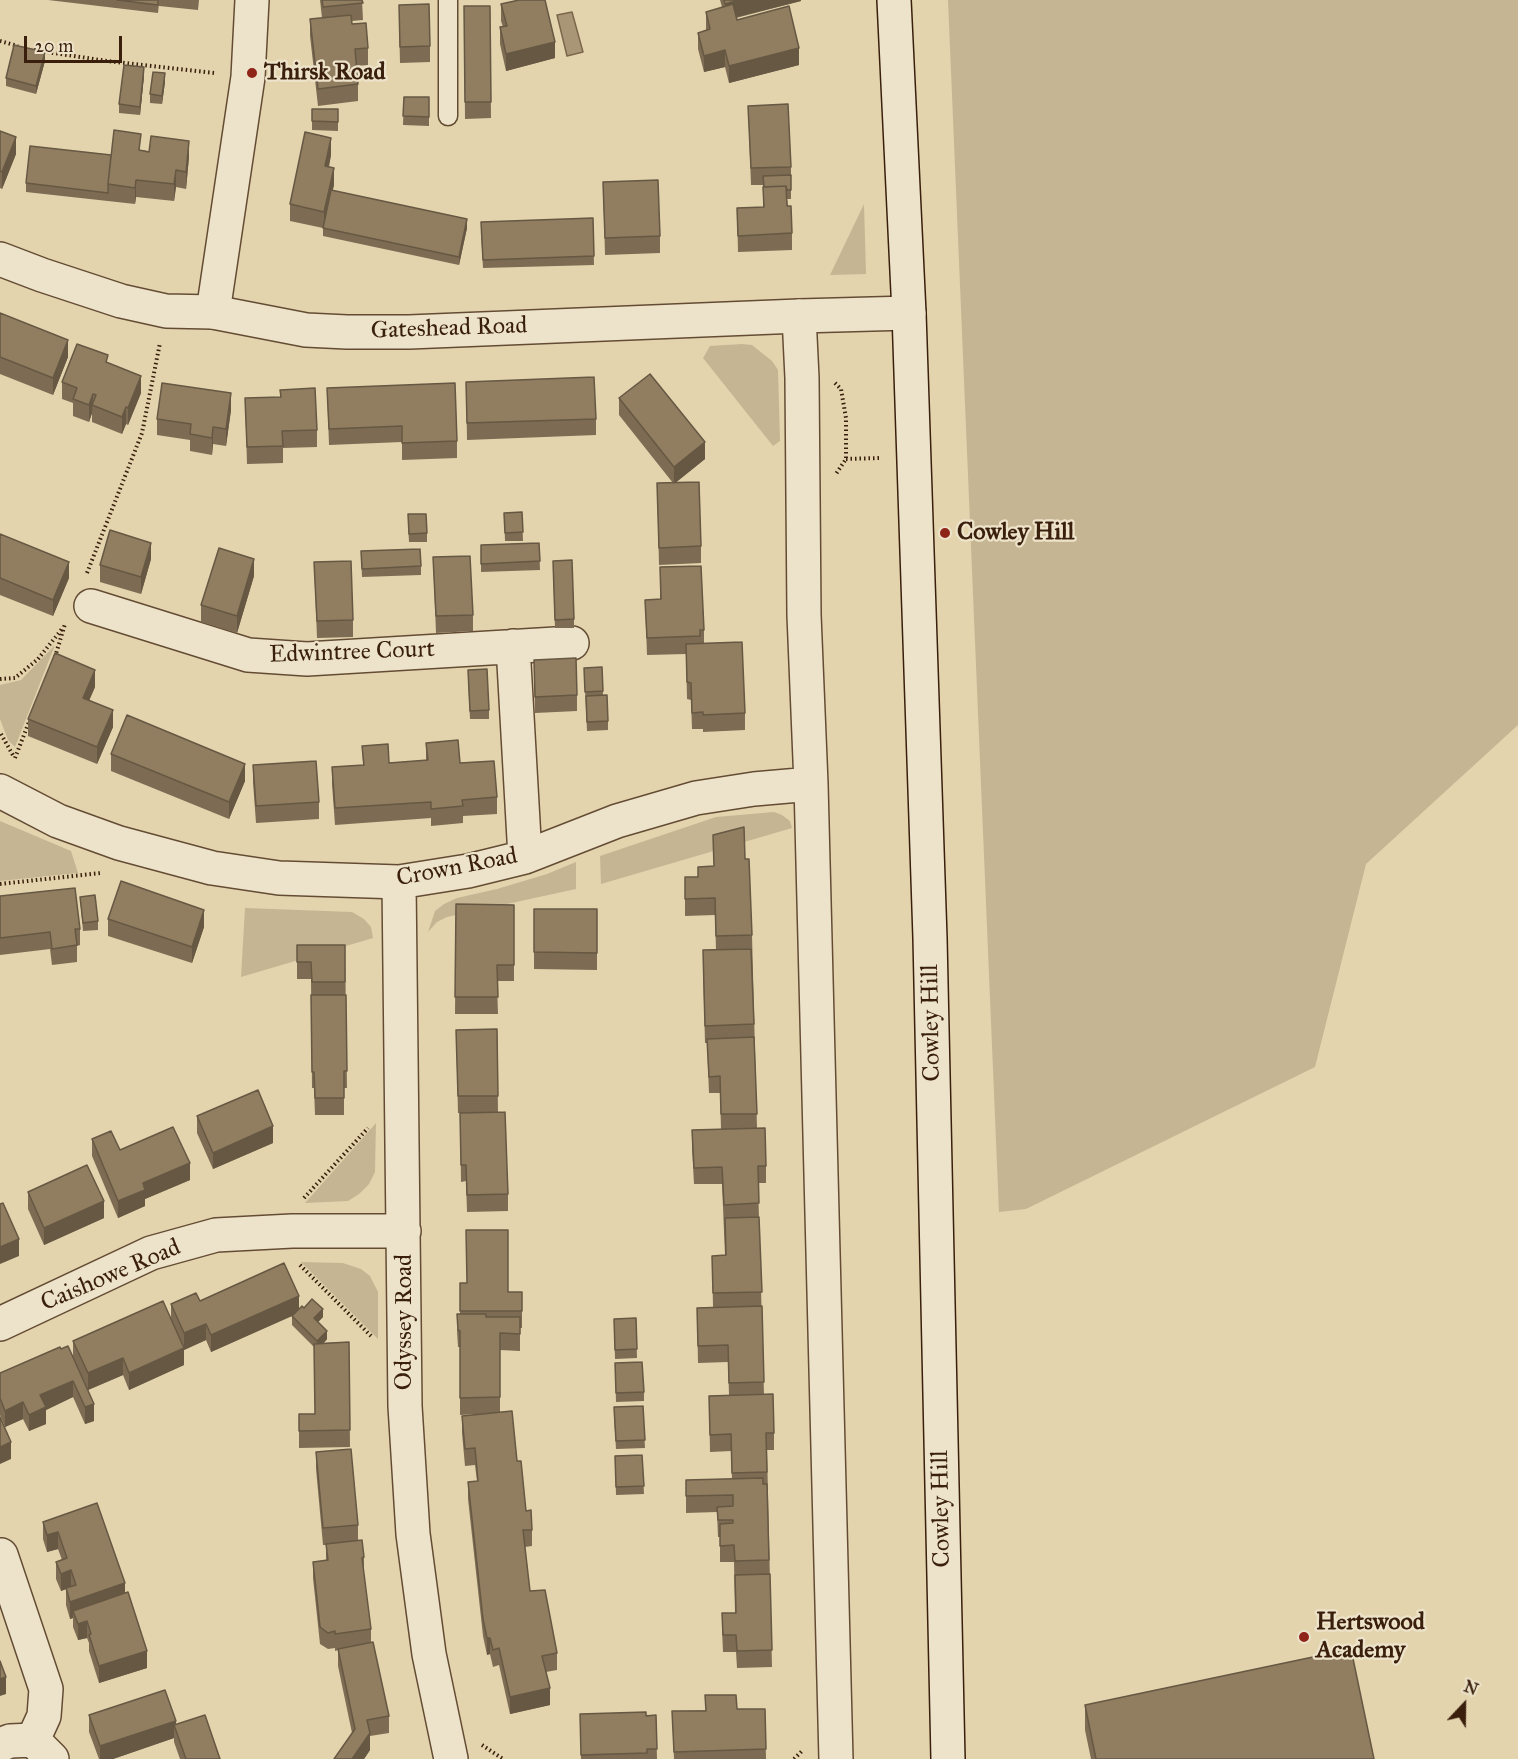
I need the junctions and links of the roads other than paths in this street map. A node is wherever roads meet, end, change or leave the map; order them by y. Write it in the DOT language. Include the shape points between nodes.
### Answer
graph roads {
  1 [pos="252,0"];
  2 [pos="448,0"];
  3 [pos="894,0"];
  4 [pos="448,116"];
  5 [pos="0,259"];
  6 [pos="213,312"];
  7 [pos="909,313"];
  8 [pos="800,316"];
  9 [pos="79,612"];
  10 [pos="572,643"];
  11 [pos="513,646"];
  12 [pos="811,784"];
  13 [pos="0,791"];
  14 [pos="525,856"];
  15 [pos="399,882"];
  16 [pos="404,1231"];
  17 [pos="0,1324"];
  18 [pos="1,1555"];
  19 [pos="0,1745"];
  20 [pos="43,1749"];
  21 [pos="464,1750"];
  22 [pos="836,1759"];
  23 [pos="948,1759"];
  1 -- 6 [label="street" via="248,77"];
  2 -- 4 [label="lane"];
  3 -- 7 [label="street, Cowley Hill"];
  5 -- 6 [label="street, Gateshead Road" via="121,302 166,311"];
  6 -- 8 [label="street, Gateshead Road" via="306,330 347,332"];
  7 -- 8 [label="street, Gateshead Road"];
  7 -- 23 [label="street, Cowley Hill" via="930,938"];
  8 -- 12 [label="street" via="804,615"];
  9 -- 11 [label="street, Edwintree Court" via="248,655 307,659"];
  10 -- 11 [label="street, Edwintree Court"];
  11 -- 14 [label="street"];
  12 -- 14 [label="street, Crown Road" via="696,798 617,821"];
  12 -- 22 [label="street"];
  13 -- 15 [label="street, Crown Road" via="76,828 212,868 279,878"];
  14 -- 15 [label="street, Crown Road" via="468,871"];
  15 -- 16 [label="street, Odyssey Road"];
  16 -- 17 [label="street, Caishowe Road" via="216,1235 151,1253"];
  16 -- 21 [label="street, Odyssey Road" via="405,1406 414,1534 429,1654"];
  18 -- 20 [label="street" via="46,1689"];
  19 -- 20 [label="street" via="10,1741"];
}
